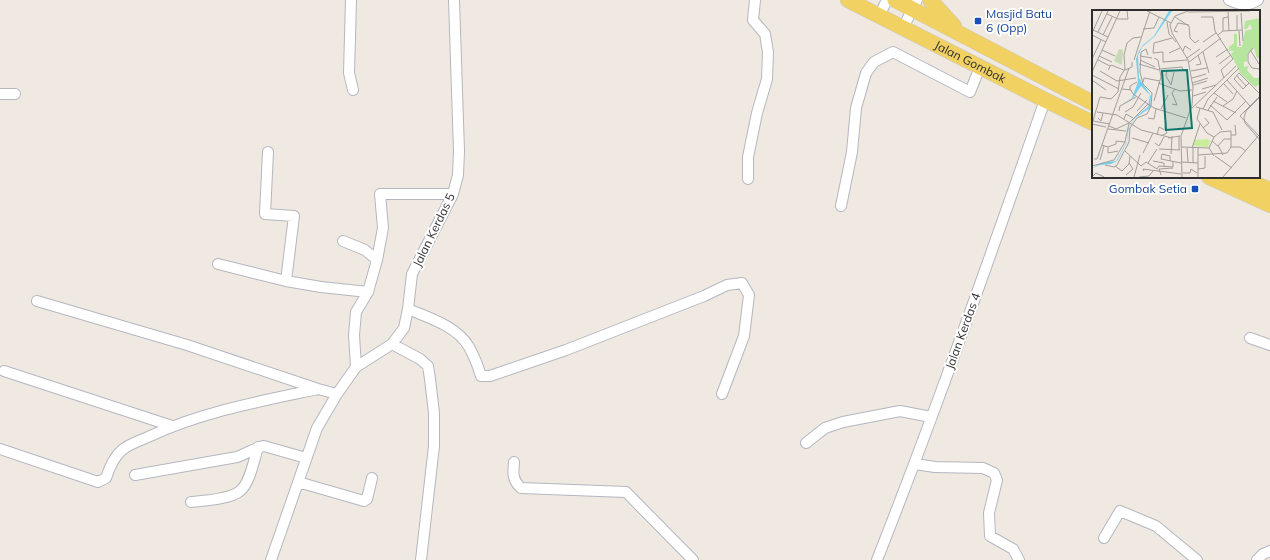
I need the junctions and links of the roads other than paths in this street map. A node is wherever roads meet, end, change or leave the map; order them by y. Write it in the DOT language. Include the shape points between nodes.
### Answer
graph roads {
  1 [pos="351,0"];
  2 [pos="454,0"];
  3 [pos="755,0"];
  4 [pos="848,0"];
  5 [pos="887,0"];
  6 [pos="895,0"];
  7 [pos="930,0"];
  8 [pos="1229,0"];
  9 [pos="1258,0"];
  10 [pos="915,4"];
  11 [pos="879,16"];
  12 [pos="903,28"];
  13 [pos="961,34"];
  14 [pos="980,67"];
  15 [pos="353,90"];
  16 [pos="0,94"];
  17 [pos="15,94"];
  18 [pos="1045,100"];
  19 [pos="1092,102"];
  20 [pos="1092,123"];
  21 [pos="268,152"];
  22 [pos="1211,178"];
  23 [pos="1243,178"];
  24 [pos="748,179"];
  25 [pos="1270,190"];
  26 [pos="453,194"];
  27 [pos="1270,205"];
  28 [pos="841,206"];
  29 [pos="343,241"];
  30 [pos="377,260"];
  31 [pos="218,264"];
  32 [pos="286,281"];
  33 [pos="368,292"];
  34 [pos="37,301"];
  35 [pos="408,309"];
  36 [pos="1250,338"];
  37 [pos="392,344"];
  38 [pos="1270,345"];
  39 [pos="356,367"];
  40 [pos="4,371"];
  41 [pos="318,389"];
  42 [pos="337,394"];
  43 [pos="722,394"];
  44 [pos="931,417"];
  45 [pos="172,426"];
  46 [pos="806,443"];
  47 [pos="258,447"];
  48 [pos="0,449"];
  49 [pos="306,458"];
  50 [pos="514,462"];
  51 [pos="915,464"];
  52 [pos="135,475"];
  53 [pos="372,478"];
  54 [pos="298,482"];
  55 [pos="191,502"];
  56 [pos="1104,538"];
  57 [pos="1270,551"];
  58 [pos="271,560"];
  59 [pos="421,560"];
  60 [pos="693,560"];
  61 [pos="877,560"];
  62 [pos="1019,560"];
  63 [pos="1197,560"];
  64 [pos="1257,560"];
  1 -- 15 [label="street" via="349,74"];
  2 -- 26 [label="street, Jalan Kerdas 5" via="459,151 458,175"];
  3 -- 24 [label="street" via="753,20 765,34 768,52 767,79 748,157"];
  4 -- 11 [label="main road, Jalan Gombak"];
  5 -- 11 [label="street"];
  6 -- 10 [label="main road, Jalan Gombak"];
  7 -- 13 [label="main road"];
  8 -- 9 [label="street" via="1240,5"];
  10 -- 12 [label="street"];
  10 -- 13 [label="main road, Jalan Gombak"];
  11 -- 12 [label="main road, Jalan Gombak"];
  12 -- 14 [label="main road, Jalan Gombak"];
  13 -- 19 [label="main road, Jalan Gombak"];
  14 -- 18 [label="main road, Jalan Gombak"];
  14 -- 28 [label="street" via="970,92 893,52 874,62 866,73 856,108 852,152"];
  16 -- 17 [label="street"];
  18 -- 20 [label="main road, Jalan Gombak"];
  18 -- 44 [label="street, Jalan Kerdas 4"];
  21 -- 32 [label="street" via="265,214 294,216"];
  22 -- 27 [label="main road"];
  23 -- 25 [label="main road"];
  26 -- 30 [label="street" via="380,194 382,228"];
  26 -- 35 [label="street, Jalan Kerdas 5" via="412,274"];
  29 -- 30 [label="street" via="364,250"];
  30 -- 33 [label="street"];
  31 -- 32 [label="street"];
  32 -- 33 [label="street"];
  33 -- 39 [label="street" via="356,312"];
  34 -- 41 [label="street" via="187,345"];
  35 -- 37 [label="street, Jalan Kerdas 5" via="404,328"];
  35 -- 43 [label="street" via="458,334 469,346 481,376 490,376 566,350 727,285 742,283 749,295 744,336"];
  36 -- 38 [label="street"];
  37 -- 39 [label="street, Jalan Kerdas 5"];
  37 -- 59 [label="street" via="428,366 430,379 434,446"];
  39 -- 42 [label="street, Jalan Kerdas 5"];
  40 -- 45 [label="street"];
  41 -- 42 [label="street"];
  41 -- 45 [label="street" via="244,405"];
  42 -- 49 [label="street, Jalan Kerdas 5" via="317,428"];
  44 -- 46 [label="street" via="900,411 843,422 825,428"];
  44 -- 51 [label="street, Jalan Kerdas 4"];
  45 -- 48 [label="street" via="127,446 111,465 106,478 98,482"];
  47 -- 49 [label="street" via="264,446"];
  47 -- 52 [label="street" via="237,457"];
  47 -- 55 [label="street" via="248,480 240,491 219,499"];
  49 -- 54 [label="street, Jalan Kerdas 5"];
  50 -- 60 [label="street" via="513,478 521,488 626,492"];
  51 -- 61 [label="street, Jalan Kerdas 4"];
  51 -- 62 [label="street" via="983,468 994,473 997,480 989,513 990,536 1013,550"];
  53 -- 54 [label="street" via="364,502"];
  54 -- 58 [label="street, Jalan Kerdas 5"];
  56 -- 63 [label="street" via="1120,511 1156,526"];
  57 -- 64 [label="street"];
}
